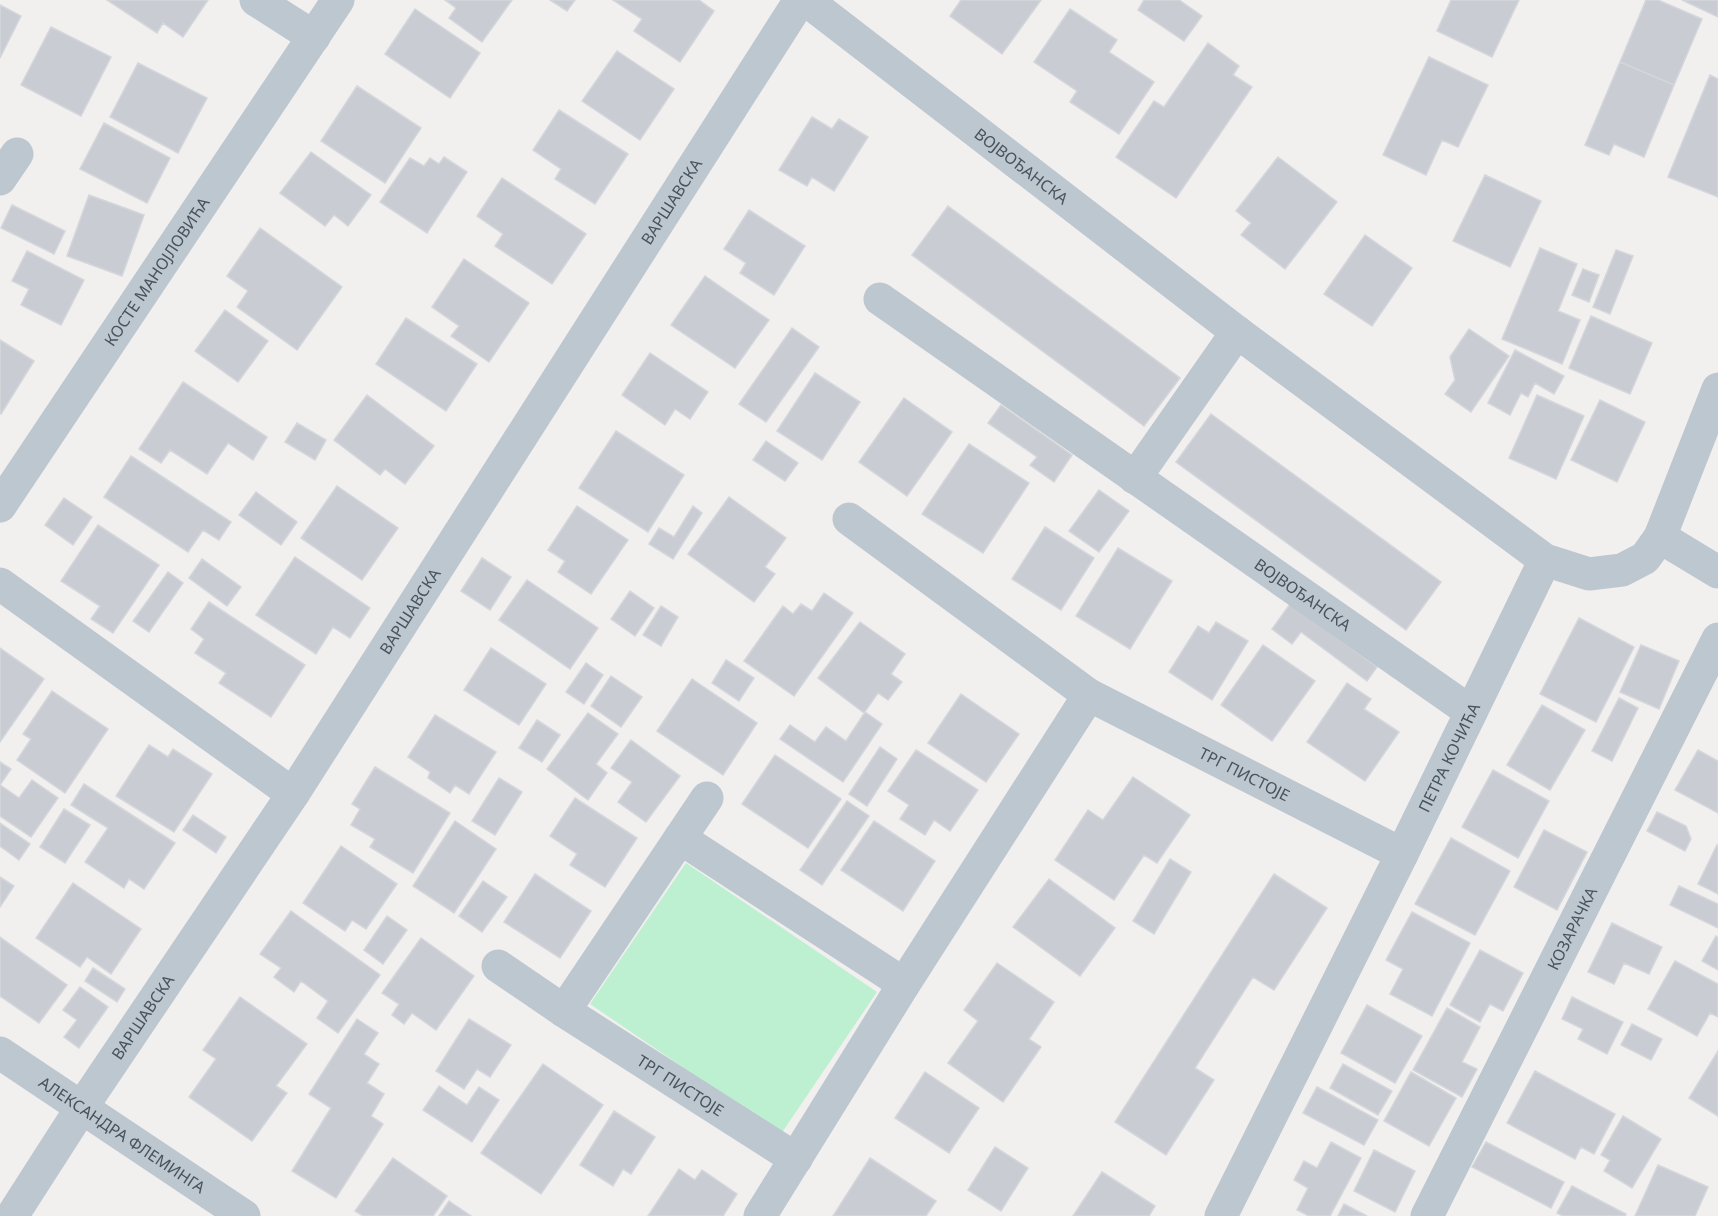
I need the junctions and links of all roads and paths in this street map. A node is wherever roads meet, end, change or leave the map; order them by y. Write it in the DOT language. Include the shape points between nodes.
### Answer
graph roads {
  1 [pos="256,0"];
  2 [pos="338,0"];
  3 [pos="800,0"];
  4 [pos="806,0"];
  5 [pos="314,37"];
  6 [pos="880,299"];
  7 [pos="1237,332"];
  8 [pos="1718,389"];
  9 [pos="1135,478"];
  10 [pos="0,506"];
  11 [pos="849,519"];
  12 [pos="1660,537"];
  13 [pos="1545,560"];
  14 [pos="1718,572"];
  15 [pos="0,584"];
  16 [pos="1718,639"];
  17 [pos="1089,695"];
  18 [pos="1471,712"];
  19 [pos="292,794"];
  20 [pos="707,798"];
  21 [pos="680,838"];
  22 [pos="1402,854"];
  23 [pos="498,966"];
  24 [pos="904,984"];
  25 [pos="564,1011"];
  26 [pos="0,1053"];
  27 [pos="82,1107"];
  28 [pos="796,1159"];
  29 [pos="12,1216"];
  30 [pos="244,1216"];
  31 [pos="760,1216"];
  32 [pos="1221,1216"];
  33 [pos="1427,1216"];
  1 -- 5 [label="street"];
  2 -- 5 [label="street, КОСТЕ МАНОЈЛОВИЋА"];
  3 -- 19 [label="street, ВАРШАВСКА"];
  4 -- 7 [label="street, ВОЈВОЂАНСКА"];
  5 -- 10 [label="street, КОСТЕ МАНОЈЛОВИЋА"];
  6 -- 9 [label="street, ВОЈВОЂАНСКА"];
  7 -- 9 [label="street"];
  7 -- 13 [label="street, ВОЈВОЂАНСКА"];
  8 -- 12 [label="street"];
  9 -- 18 [label="street, ВОЈВОЂАНСКА"];
  11 -- 17 [label="street, ТРГ ПИСТОЈЕ"];
  12 -- 13 [label="street" via="1646,558 1622,570 1589,574"];
  12 -- 14 [label="street"];
  13 -- 18 [label="street, ПЕТРА КОЧИЋА"];
  15 -- 19 [label="street"];
  16 -- 33 [label="street, КОЗАРАЧКА"];
  17 -- 22 [label="street, ТРГ ПИСТОЈЕ"];
  17 -- 24 [label="street"];
  18 -- 22 [label="street, ПЕТРА КОЧИЋА"];
  19 -- 27 [label="street, ВАРШАВСКА"];
  20 -- 21 [label="street"];
  21 -- 24 [label="street"];
  21 -- 25 [label="street"];
  22 -- 32 [label="street, ПЕТРА КОЧИЋА"];
  23 -- 25 [label="street, ТРГ ПИСТОЈЕ"];
  24 -- 28 [label="street"];
  25 -- 28 [label="street, ТРГ ПИСТОЈЕ"];
  26 -- 27 [label="street, АЛЕКСАНДРА ФЛЕМИНГА"];
  27 -- 29 [label="street, ВАРШАВСКА"];
  27 -- 30 [label="street, АЛЕКСАНДРА ФЛЕМИНГА"];
  28 -- 31 [label="street"];
}
